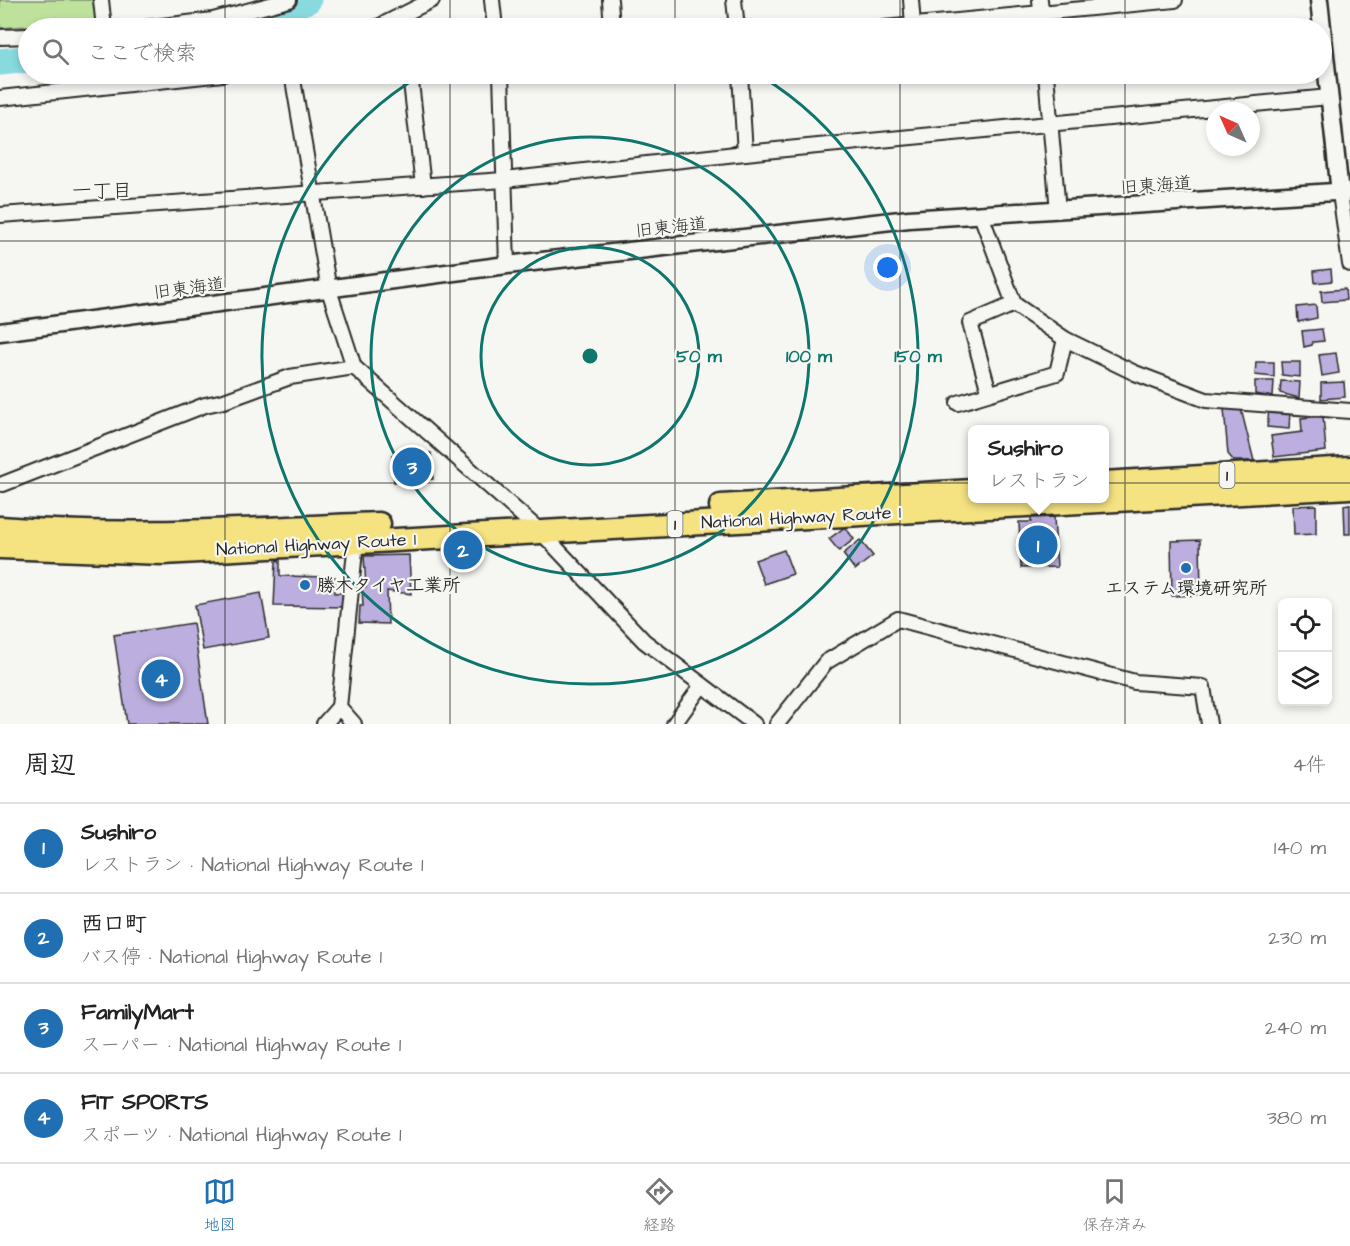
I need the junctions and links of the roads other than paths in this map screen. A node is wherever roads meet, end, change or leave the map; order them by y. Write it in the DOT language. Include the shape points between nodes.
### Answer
graph roads {
  1 [pos="101,0"];
  2 [pos="432,0"];
  3 [pos="492,0"];
  4 [pos="610,0"];
  5 [pos="734,0"];
  6 [pos="911,0"];
  7 [pos="1175,0"];
  8 [pos="1319,0"];
  9 [pos="283,1"];
  10 [pos="1041,6"];
  11 [pos="103,18"];
  12 [pos="220,18"];
  13 [pos="409,18"];
  14 [pos="494,18"];
  15 [pos="611,18"];
  16 [pos="736,18"];
  17 [pos="912,18"];
  18 [pos="960,18"];
  19 [pos="1321,18"];
  20 [pos="18,36"];
  21 [pos="0,37"];
  22 [pos="131,84"];
  23 [pos="294,84"];
  24 [pos="411,84"];
  25 [pos="501,84"];
  26 [pos="741,84"];
  27 [pos="1047,84"];
  28 [pos="1328,84"];
  29 [pos="1329,97"];
  30 [pos="0,98"];
  31 [pos="1051,124"];
  32 [pos="745,153"];
  33 [pos="504,180"];
  34 [pos="423,186"];
  35 [pos="1345,192"];
  36 [pos="313,193"];
  37 [pos="1058,211"];
  38 [pos="0,215"];
  39 [pos="981,215"];
  40 [pos="1350,264"];
  41 [pos="507,265"];
  42 [pos="329,290"];
  43 [pos="1014,304"];
  44 [pos="0,332"];
  45 [pos="1065,339"];
  46 [pos="354,367"];
  47 [pos="989,392"];
  48 [pos="958,403"];
  49 [pos="1350,411"];
  50 [pos="1350,468"];
  51 [pos="1109,483"];
  52 [pos="3,484"];
  53 [pos="1350,487"];
  54 [pos="968,491"];
  55 [pos="1109,498"];
  56 [pos="1006,503"];
  57 [pos="533,525"];
  58 [pos="0,528"];
  59 [pos="356,541"];
  60 [pos="0,547"];
  61 [pos="702,685"];
  62 [pos="339,706"];
  63 [pos="324,724"];
  64 [pos="354,724"];
  65 [pos="674,724"];
  66 [pos="754,724"];
  67 [pos="777,724"];
  68 [pos="1209,724"];
  1 -- 11 [label="street"];
  2 -- 13 [label="street"];
  3 -- 14 [label="street"];
  4 -- 15 [label="street"];
  5 -- 16 [label="street"];
  6 -- 17 [label="street"];
  7 -- 10 [label="street"];
  8 -- 19 [label="street"];
  9 -- 12 [label="street"];
  10 -- 18 [label="street"];
  20 -- 21 [label="street"];
  22 -- 30 [label="street"];
  23 -- 36 [label="street"];
  24 -- 34 [label="street"];
  25 -- 33 [label="street"];
  26 -- 32 [label="street"];
  27 -- 31 [label="street"];
  28 -- 29 [label="street"];
  29 -- 31 [label="street"];
  29 -- 35 [label="street"];
  31 -- 32 [label="street"];
  31 -- 37 [label="street"];
  32 -- 33 [label="street"];
  33 -- 34 [label="street"];
  33 -- 41 [label="street"];
  34 -- 36 [label="street"];
  35 -- 37 [label="street, 旧東海道"];
  35 -- 40 [label="street"];
  36 -- 38 [label="street"];
  36 -- 42 [label="street"];
  37 -- 39 [label="street, 旧東海道"];
  39 -- 41 [label="street, 旧東海道" via="909,219"];
  39 -- 43 [label="street"];
  41 -- 42 [label="street, 旧東海道"];
  42 -- 44 [label="street, 旧東海道"];
  42 -- 46 [label="street"];
  43 -- 45 [label="street"];
  43 -- 47 [label="street" via="970,323"];
  45 -- 47 [label="street" via="1057,373"];
  45 -- 49 [label="street" via="1135,373 1206,400"];
  46 -- 52 [label="street" via="290,377 205,405"];
  46 -- 57 [label="street"];
  47 -- 48 [label="street"];
  50 -- 51 [label="highway, 1"];
  53 -- 55 [label="highway, National Highway Route 1 / 1"];
  54 -- 57 [label="highway, National Highway Route 1 / 1"];
  56 -- 57 [label="highway, National Highway Route 1 / 1"];
  57 -- 58 [label="highway, National Highway Route 1 / 1" via="130,534"];
  57 -- 59 [label="highway, National Highway Route 1 / 1"];
  57 -- 61 [label="street" via="644,641"];
  59 -- 60 [label="highway, National Highway Route 1 / 1" via="163,553"];
  59 -- 62 [label="street"];
  61 -- 65 [label="street"];
  61 -- 66 [label="street"];
  62 -- 63 [label="street"];
  62 -- 64 [label="street"];
  67 -- 68 [label="street" via="826,662 898,618 1135,682 1203,687"];
}
